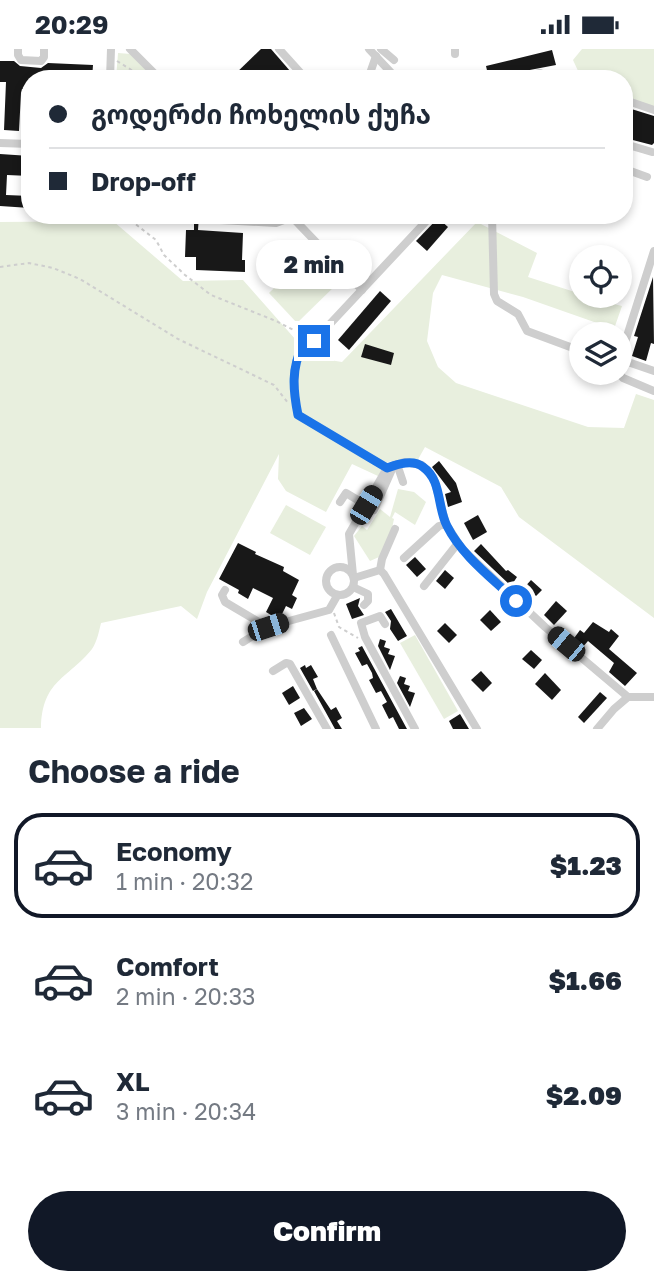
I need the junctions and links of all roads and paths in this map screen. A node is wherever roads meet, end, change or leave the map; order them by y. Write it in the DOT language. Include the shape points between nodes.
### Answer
graph roads {
  1 [pos="18,49"];
  2 [pos="44,49"];
  3 [pos="130,49"];
  4 [pos="279,49"];
  5 [pos="394,49"];
  6 [pos="375,51"];
  7 [pos="111,53"];
  8 [pos="134,70"];
  9 [pos="151,70"];
  10 [pos="298,70"];
  11 [pos="370,70"];
  12 [pos="390,70"];
  13 [pos="633,103"];
  14 [pos="654,110"];
  15 [pos="0,143"];
  16 [pos="21,144"];
  17 [pos="633,146"];
  18 [pos="652,152"];
  19 [pos="633,172"];
  20 [pos="647,177"];
  21 [pos="135,224"];
  22 [pos="299,224"];
  23 [pos="424,224"];
  24 [pos="492,224"];
  25 [pos="654,251"];
  26 [pos="0,267"];
  27 [pos="362,290"];
  28 [pos="314,341"];
  29 [pos="569,347"];
  30 [pos="654,371"];
  31 [pos="632,382"];
  32 [pos="654,391"];
  33 [pos="298,415"];
  34 [pos="393,465"];
  35 [pos="402,482"];
  36 [pos="340,502"];
  37 [pos="370,508"];
  38 [pos="446,524"];
  39 [pos="395,529"];
  40 [pos="458,543"];
  41 [pos="404,558"];
  42 [pos="382,572"];
  43 [pos="352,577"];
  44 [pos="424,586"];
  45 [pos="225,590"];
  46 [pos="337,596"];
  47 [pos="364,605"];
  48 [pos="329,610"];
  49 [pos="385,625"];
  50 [pos="268,627"];
  51 [pos="331,635"];
  52 [pos="243,642"];
  53 [pos="368,643"];
  54 [pos="272,671"];
  55 [pos="628,697"];
  56 [pos="654,697"];
  57 [pos="327,729"];
  58 [pos="376,729"];
  59 [pos="415,729"];
  60 [pos="477,729"];
  61 [pos="597,729"];
  1 -- 2 [label="street" via="21,60 41,61"];
  3 -- 9 [label="street"];
  4 -- 10 [label="street"];
  5 -- 6 [label="street" via="394,61"];
  6 -- 11 [label="street"];
  6 -- 12 [label="street"];
  7 -- 8 [label="path"];
  13 -- 14 [label="street"];
  15 -- 16 [label="street"];
  17 -- 18 [label="street"];
  19 -- 20 [label="street"];
  21 -- 28 [label="path" via="211,295"];
  22 -- 27 [label="street"];
  23 -- 27 [label="street"];
  24 -- 29 [label="street" via="497,301 518,314 527,331"];
  25 -- 30 [label="street" via="621,355 625,361"];
  26 -- 33 [label="path" via="29,263 80,279 178,339 274,385"];
  27 -- 28 [label="street"];
  28 -- 33 [label="street" via="303,345 297,357 293,388"];
  31 -- 32 [label="street"];
  33 -- 34 [label="street"];
  34 -- 35 [label="street"];
  34 -- 37 [label="street"];
  34 -- 38 [label="street" via="422,465 434,479"];
  36 -- 37 [label="street" via="346,493"];
  37 -- 43 [label="street" via="349,534"];
  38 -- 40 [label="street"];
  38 -- 41 [label="street"];
  39 -- 42 [label="street" via="382,559"];
  40 -- 44 [label="street"];
  40 -- 55 [label="street" via="545,627"];
  42 -- 43 [label="street"];
  42 -- 60 [label="street"];
  43 -- 46 [label="street" via="348,593"];
  43 -- 46 [label="street" via="333,568 327,575 327,588"];
  43 -- 47 [label="street" via="368,594"];
  45 -- 50 [label="street" via="225,602"];
  46 -- 48 [label="street"];
  48 -- 50 [label="street"];
  48 -- 53 [label="path" via="340,627"];
  49 -- 53 [label="street" via="380,616 361,623"];
  50 -- 52 [label="street"];
  51 -- 58 [label="street"];
  53 -- 59 [label="street"];
  54 -- 57 [label="street" via="290,664"];
  55 -- 56 [label="street"];
  55 -- 61 [label="street"];
}
